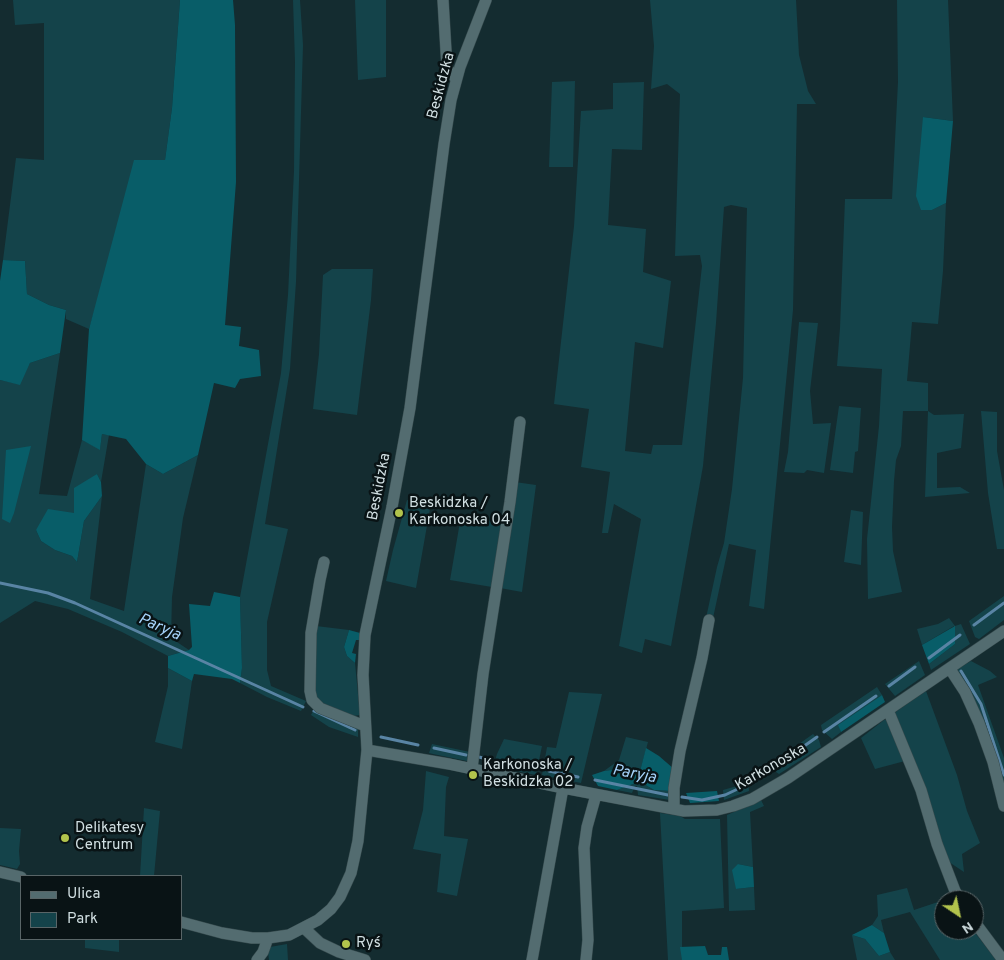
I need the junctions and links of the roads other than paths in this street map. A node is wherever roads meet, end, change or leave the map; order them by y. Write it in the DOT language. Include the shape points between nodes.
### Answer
graph roads {
  1 [pos="443,0"];
  2 [pos="486,0"];
  3 [pos="456,79"];
  4 [pos="520,422"];
  5 [pos="324,562"];
  6 [pos="709,620"];
  7 [pos="1004,631"];
  8 [pos="950,669"];
  9 [pos="888,710"];
  10 [pos="365,726"];
  11 [pos="367,750"];
  12 [pos="472,769"];
  13 [pos="563,788"];
  14 [pos="596,795"];
  15 [pos="1004,806"];
  16 [pos="674,809"];
  17 [pos="0,872"];
  18 [pos="20,877"];
  19 [pos="956,890"];
  20 [pos="182,922"];
  21 [pos="304,928"];
  22 [pos="984,934"];
  23 [pos="268,938"];
  24 [pos="257,960"];
  25 [pos="365,960"];
  26 [pos="532,960"];
  27 [pos="586,960"];
  28 [pos="1003,960"];
  1 -- 3 [label="street" via="448,68"];
  2 -- 3 [label="street, Beskidzka"];
  3 -- 10 [label="street, Beskidzka" via="444,144 408,418 365,635"];
  4 -- 12 [label="street"];
  5 -- 10 [label="street" via="311,633 312,700 320,708"];
  6 -- 16 [label="street" via="680,751"];
  7 -- 8 [label="street, Karkonoska"];
  8 -- 9 [label="street, Karkonoska"];
  8 -- 15 [label="street" via="979,723"];
  9 -- 16 [label="street, Karkonoska" via="788,778 752,798 717,810"];
  9 -- 19 [label="street" via="921,790 937,844"];
  10 -- 11 [label="street, Beskidzka"];
  11 -- 12 [label="street, Karkonoska"];
  11 -- 21 [label="street, Beskidzka" via="354,866 331,909"];
  12 -- 13 [label="street, Karkonoska"];
  13 -- 14 [label="street, Karkonoska"];
  13 -- 26 [label="street"];
  14 -- 16 [label="street, Karkonoska"];
  14 -- 27 [label="street" via="584,842"];
  17 -- 18 [label="street"];
  20 -- 23 [label="street, Beskidzka" via="235,936"];
  21 -- 23 [label="street, Beskidzka" via="289,935"];
  21 -- 25 [label="street" via="320,943"];
  22 -- 28 [label="street"];
  23 -- 24 [label="street"];
}
